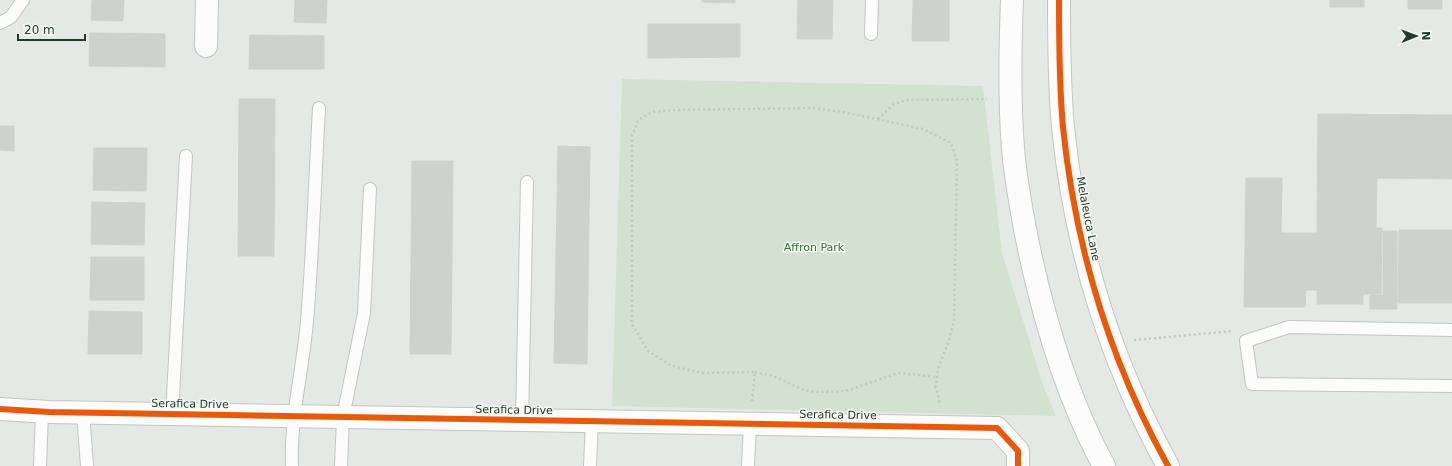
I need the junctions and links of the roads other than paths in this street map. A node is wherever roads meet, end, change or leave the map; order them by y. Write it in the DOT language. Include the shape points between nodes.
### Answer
graph roads {
  1 [pos="23,0"];
  2 [pos="206,0"];
  3 [pos="872,0"];
  4 [pos="1012,0"];
  5 [pos="1059,0"];
  6 [pos="0,23"];
  7 [pos="871,34"];
  8 [pos="206,46"];
  9 [pos="319,108"];
  10 [pos="186,156"];
  11 [pos="527,182"];
  12 [pos="370,189"];
  13 [pos="1452,330"];
  14 [pos="1452,386"];
  15 [pos="0,409"];
  16 [pos="42,412"];
  17 [pos="83,412"];
  18 [pos="172,414"];
  19 [pos="295,416"];
  20 [pos="343,417"];
  21 [pos="522,420"];
  22 [pos="592,421"];
  23 [pos="750,424"];
  24 [pos="1099,457"];
  25 [pos="1018,459"];
  26 [pos="40,466"];
  27 [pos="87,466"];
  28 [pos="292,466"];
  29 [pos="341,466"];
  30 [pos="590,466"];
  31 [pos="748,466"];
  32 [pos="1168,466"];
  1 -- 6 [label="lane" via="11,17"];
  2 -- 8 [label="street"];
  3 -- 7 [label="lane"];
  4 -- 24 [label="street" via="1009,84 1013,149 1022,213 1035,278 1052,342 1075,405"];
  5 -- 32 [label="street, Melaleuca Lane" via="1063,127 1071,189 1085,256 1103,319 1127,382 1148,430"];
  9 -- 19 [label="lane" via="307,322"];
  10 -- 18 [label="lane"];
  11 -- 21 [label="lane"];
  12 -- 20 [label="lane" via="364,313"];
  13 -- 14 [label="lane" via="1289,327 1246,342 1252,384"];
  15 -- 16 [label="street, Serafica Drive"];
  16 -- 17 [label="street, Serafica Drive"];
  16 -- 26 [label="lane"];
  17 -- 18 [label="street, Serafica Drive"];
  17 -- 27 [label="lane"];
  18 -- 19 [label="street, Serafica Drive"];
  19 -- 20 [label="street, Serafica Drive"];
  19 -- 28 [label="lane"];
  20 -- 21 [label="street, Serafica Drive"];
  20 -- 29 [label="lane"];
  21 -- 22 [label="street, Serafica Drive"];
  22 -- 23 [label="street, Serafica Drive"];
  22 -- 30 [label="lane"];
  23 -- 25 [label="street, Serafica Drive" via="996,428"];
  23 -- 31 [label="lane"];
}
